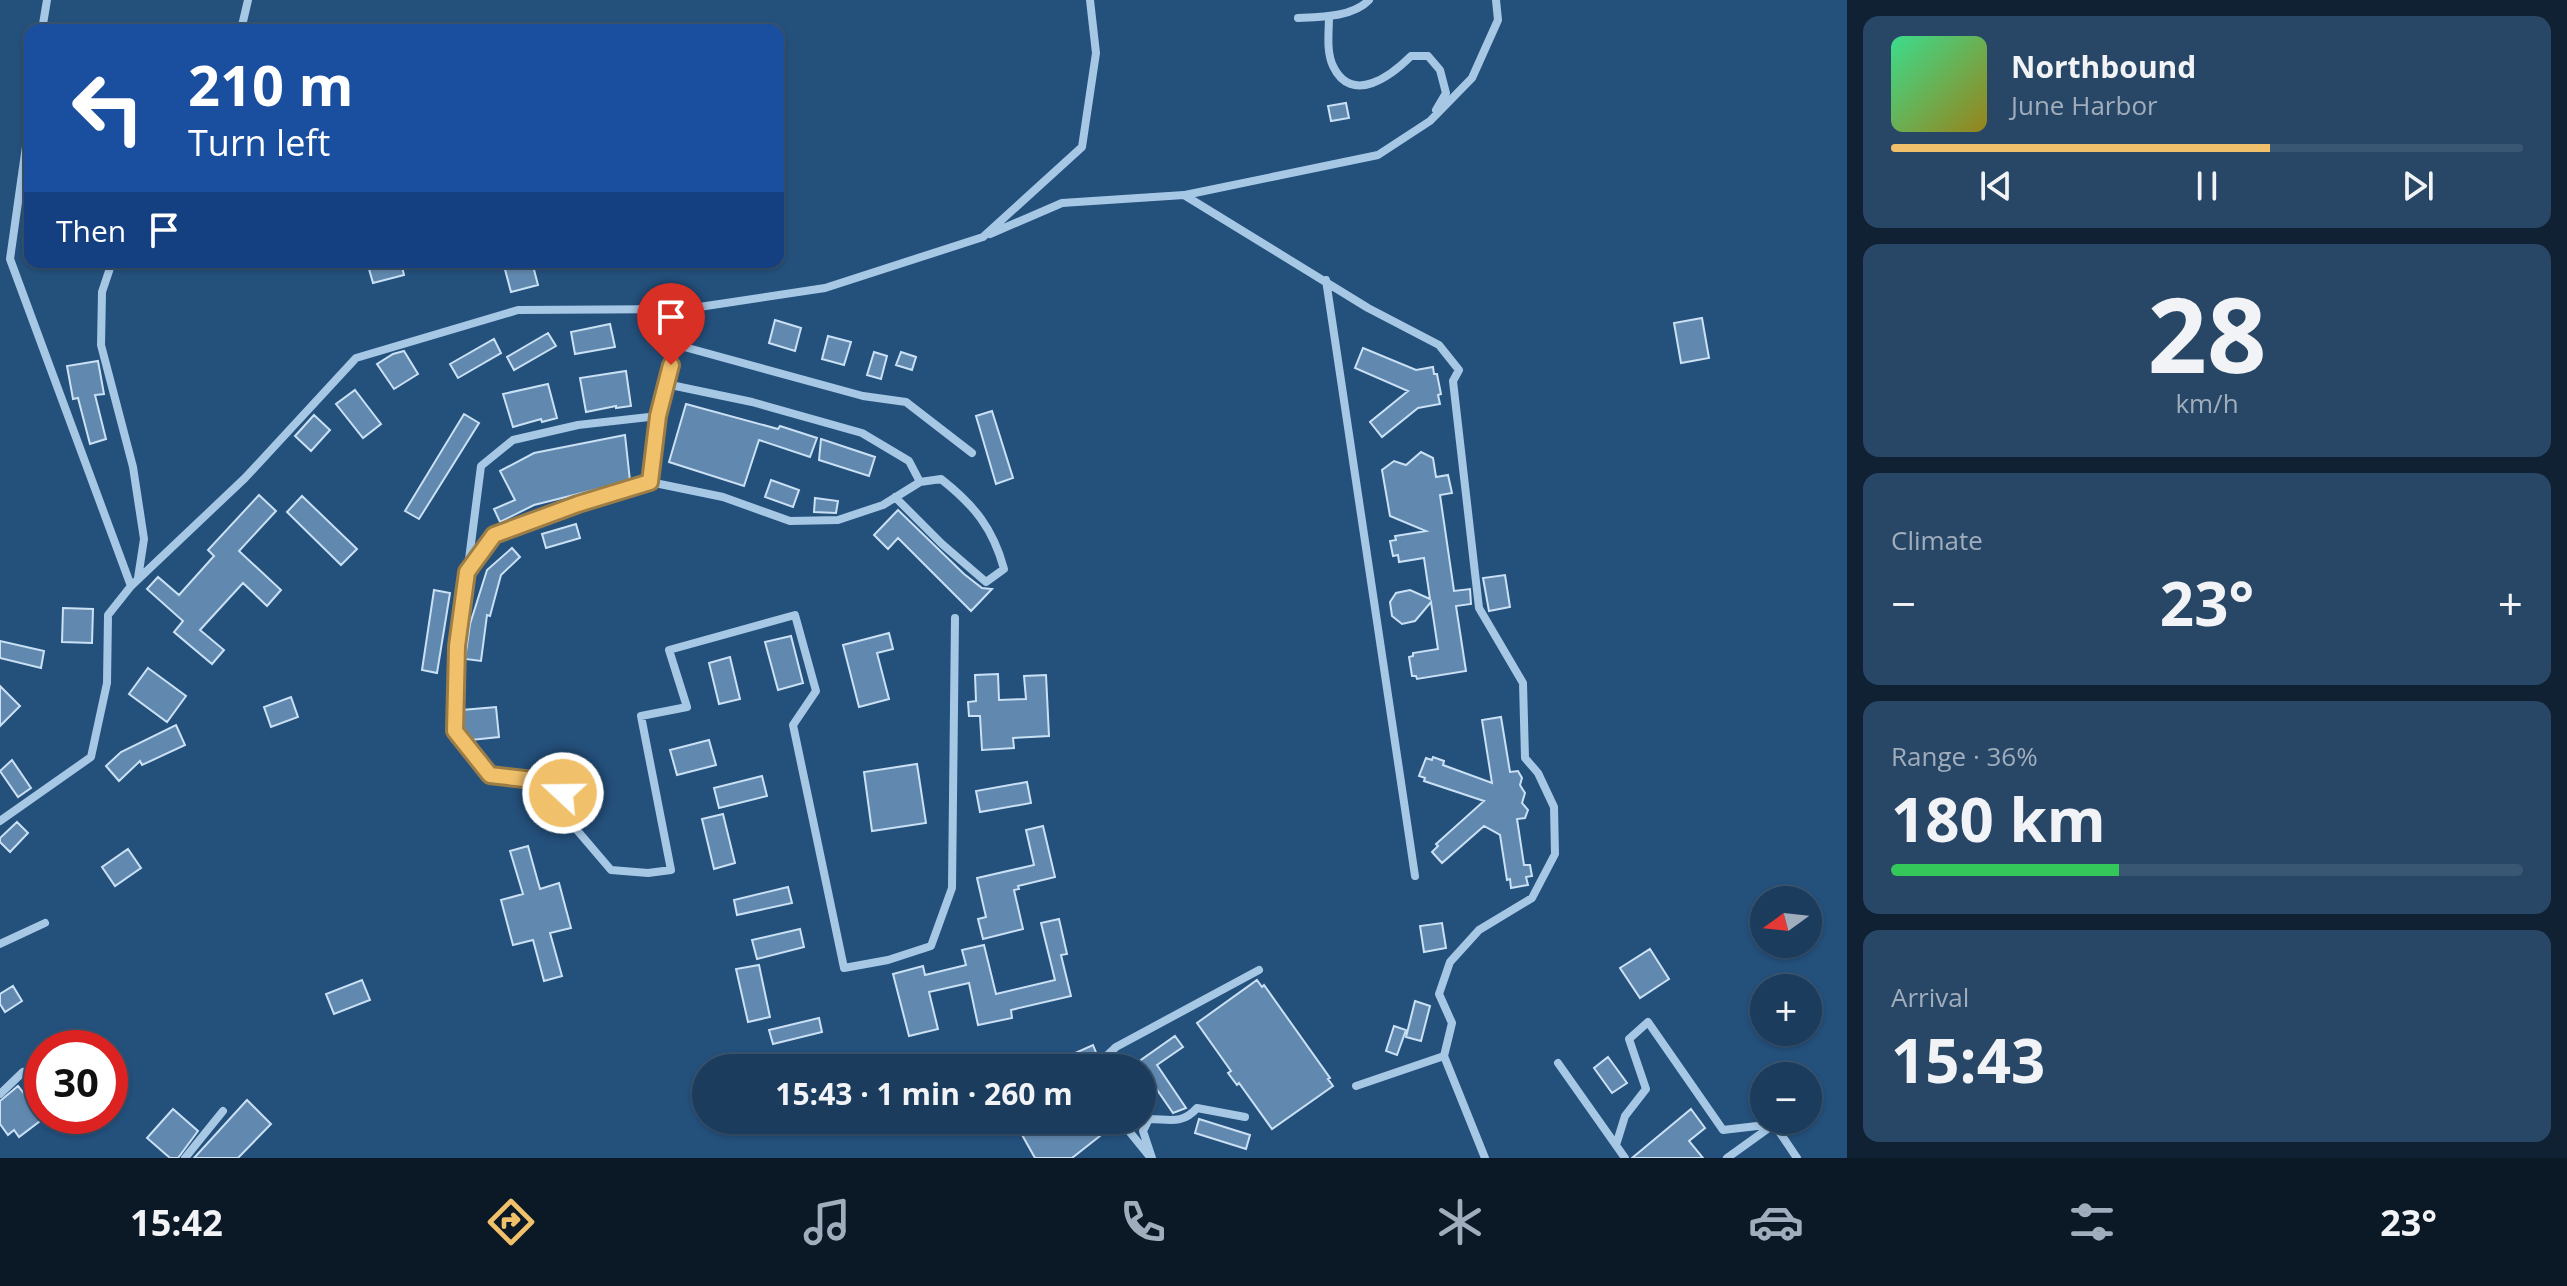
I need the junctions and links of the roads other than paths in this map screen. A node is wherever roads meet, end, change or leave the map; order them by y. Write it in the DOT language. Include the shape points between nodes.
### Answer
graph roads {
  1 [pos="47,0"];
  2 [pos="248,0"];
  3 [pos="1090,0"];
  4 [pos="1369,0"];
  5 [pos="1496,0"];
  6 [pos="1329,16"];
  7 [pos="1298,18"];
  8 [pos="43,24"];
  9 [pos="242,24"];
  10 [pos="1430,121"];
  11 [pos="24,160"];
  12 [pos="1184,195"];
  13 [pos="983,237"];
  14 [pos="110,268"];
  15 [pos="1326,280"];
  16 [pos="686,309"];
  17 [pos="677,345"];
  18 [pos="666,384"];
  19 [pos="658,416"];
  20 [pos="972,453"];
  21 [pos="650,482"];
  22 [pos="920,482"];
  23 [pos="895,497"];
  24 [pos="467,572"];
  25 [pos="138,579"];
  26 [pos="131,586"];
  27 [pos="955,618"];
  28 [pos="0,821"];
  29 [pos="1415,876"];
  30 [pos="45,923"];
  31 [pos="0,944"];
  32 [pos="1259,970"];
  33 [pos="1109,1054"];
  34 [pos="1444,1056"];
  35 [pos="1558,1063"];
  36 [pos="23,1072"];
  37 [pos="1356,1086"];
  38 [pos="0,1094"];
  39 [pos="223,1111"];
  40 [pos="1245,1117"];
  41 [pos="1750,1127"];
  42 [pos="1131,1134"];
  43 [pos="1760,1134"];
  44 [pos="1781,1134"];
  45 [pos="1616,1145"];
  46 [pos="185,1158"];
  47 [pos="1151,1158"];
  48 [pos="1485,1158"];
  49 [pos="1625,1158"];
  50 [pos="1727,1158"];
  51 [pos="1797,1158"];
  1 -- 8 [label="street"];
  2 -- 9 [label="street"];
  3 -- 13 [label="street" via="1096,53 1082,147"];
  4 -- 6 [label="street" via="1361,8"];
  5 -- 10 [label="street" via="1498,20 1472,78"];
  6 -- 7 [label="street"];
  6 -- 10 [label="street" via="1334,68 1347,81 1363,86 1382,81 1411,56 1428,56 1440,70 1446,93"];
  10 -- 12 [label="street" via="1378,155"];
  11 -- 26 [label="street" via="10,259"];
  12 -- 13 [label="street" via="1062,203"];
  12 -- 15 [label="street"];
  13 -- 16 [label="street" via="825,288"];
  14 -- 25 [label="street" via="102,292 101,345 135,481 144,539"];
  15 -- 29 [label="street"];
  15 -- 34 [label="street" via="1439,345 1459,370 1453,381 1479,608 1523,683 1525,758 1554,807 1555,854 1532,898 1479,930 1450,962 1439,994 1452,1023"];
  16 -- 17 [label="street"];
  16 -- 25 [label="street" via="518,310 356,358 245,478"];
  17 -- 18 [label="street"];
  17 -- 20 [label="street" via="863,396 906,402"];
  18 -- 19 [label="street"];
  18 -- 22 [label="street" via="862,433 909,461"];
  19 -- 21 [label="street"];
  19 -- 24 [label="street" via="578,425 513,440 502,448 481,466"];
  21 -- 23 [label="street" via="723,497 790,521 838,520"];
  21 -- 24 [label="street" via="494,535"];
  22 -- 23 [label="street"];
  22 -- 23 [label="street" via="941,479 970,502 997,542 1004,569 986,582"];
  24 -- 27 [label="street" via="457,646 455,731 490,775 533,780 563,793 576,829 611,870 671,870 641,716 687,707 669,650 795,615 816,691 793,725 844,968 931,946 952,888"];
  25 -- 26 [label="street"];
  26 -- 28 [label="street" via="108,615 107,683 91,757"];
  30 -- 31 [label="street"];
  32 -- 33 [label="street"];
  34 -- 37 [label="street"];
  34 -- 48 [label="street"];
  35 -- 45 [label="street"];
  36 -- 38 [label="street"];
  39 -- 46 [label="street"];
  40 -- 47 [label="street" via="1197,1108 1174,1122 1149,1119 1143,1131"];
  41 -- 45 [label="street" via="1723,1130 1648,1022 1629,1039 1646,1089 1625,1116"];
  42 -- 47 [label="street"];
  43 -- 50 [label="street"];
  44 -- 51 [label="street"];
  45 -- 49 [label="street"];
}
